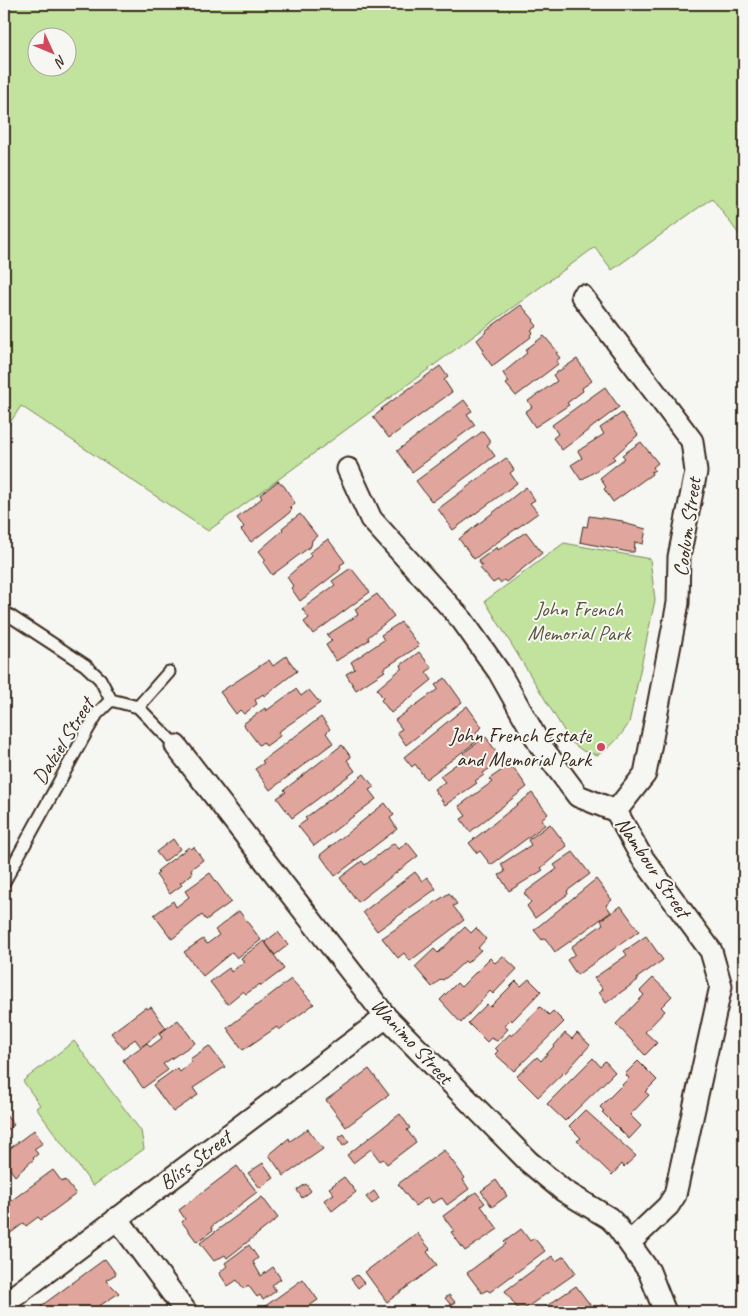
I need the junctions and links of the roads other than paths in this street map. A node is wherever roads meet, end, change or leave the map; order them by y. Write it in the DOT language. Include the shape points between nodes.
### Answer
graph roads {
  1 [pos="582,296"];
  2 [pos="348,470"];
  3 [pos="4,612"];
  4 [pos="169,672"];
  5 [pos="111,700"];
  6 [pos="138,707"];
  7 [pos="176,746"];
  8 [pos="616,811"];
  9 [pos="4,882"];
  10 [pos="386,1017"];
  11 [pos="117,1218"];
  12 [pos="629,1242"];
  13 [pos="4,1304"];
  14 [pos="186,1312"];
  15 [pos="666,1312"];
  1 -- 8 [label="street, Coolum Street" via="692,441 696,472 679,557 678,603 645,774"];
  2 -- 8 [label="street, Nambour Street" via="371,519 462,620 498,672 540,744 578,796"];
  3 -- 5 [label="lane" via="85,665 100,679"];
  4 -- 6 [label="lane"];
  5 -- 6 [label="lane"];
  5 -- 9 [label="lane, Dalziel Street" via="86,731"];
  6 -- 7 [label="lane"];
  7 -- 10 [label="street, Wanimo Street"];
  8 -- 12 [label="street, Nambour Street" via="641,856 711,951 720,986 675,1195 668,1206"];
  10 -- 11 [label="street, Bliss Street"];
  10 -- 12 [label="street, Wanimo Street" via="529,1162 564,1191 609,1218"];
  11 -- 13 [label="street, Bliss Street"];
  11 -- 14 [label="street"];
  12 -- 15 [label="street, Wanimo Street" via="650,1271"];
}
